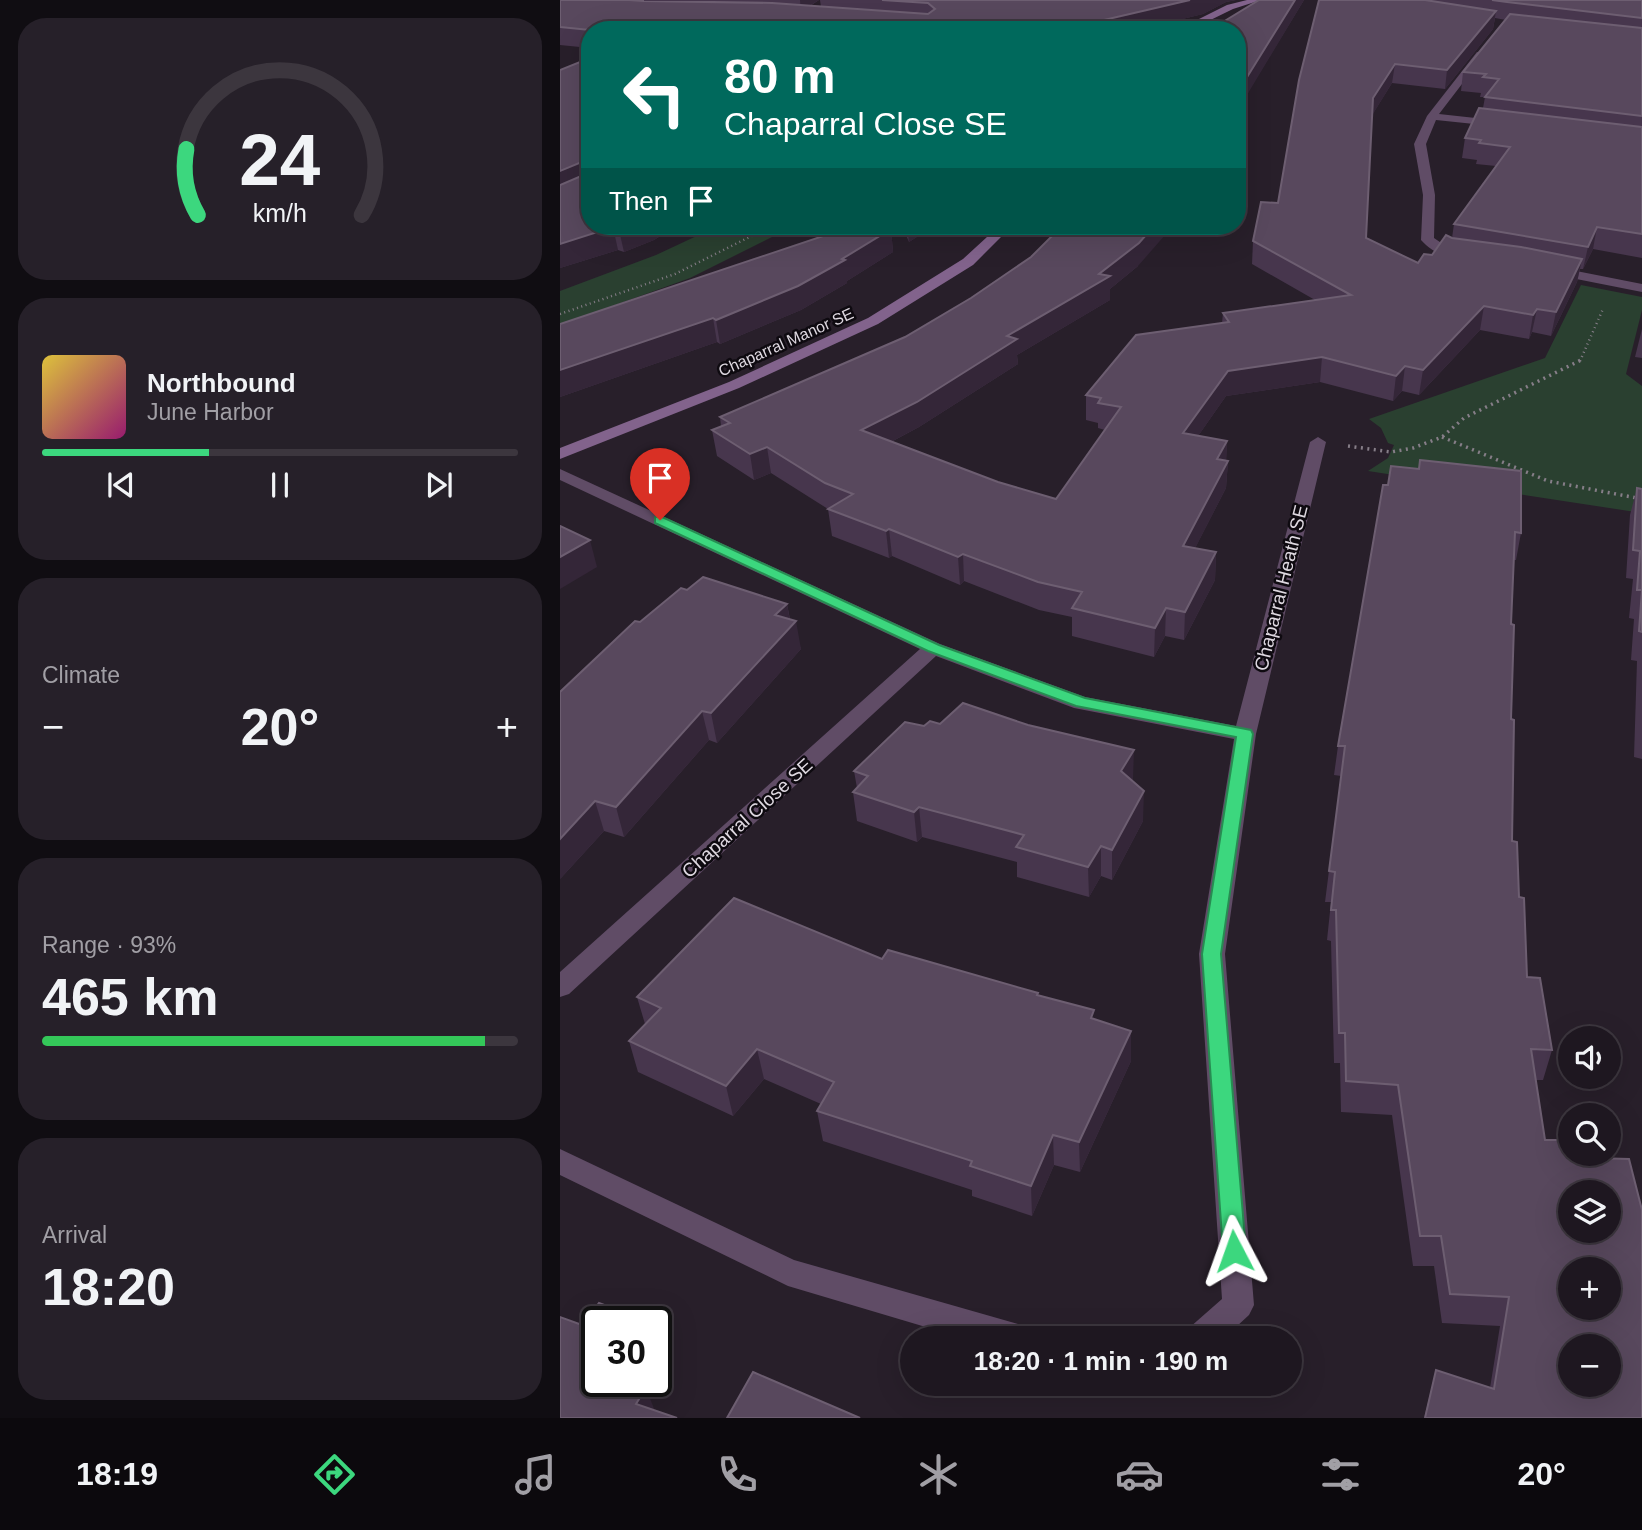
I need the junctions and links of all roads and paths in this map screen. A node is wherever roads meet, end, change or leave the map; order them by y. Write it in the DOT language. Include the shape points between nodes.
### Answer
graph roads {
  1 [pos="1257,0"];
  2 [pos="1201,21"];
  3 [pos="1488,45"];
  4 [pos="1432,116"];
  5 [pos="1512,125"];
  6 [pos="754,235"];
  7 [pos="996,235"];
  8 [pos="1476,257"];
  9 [pos="1543,268"];
  10 [pos="1638,287"];
  11 [pos="560,314"];
  12 [pos="1442,437"];
  13 [pos="1318,442"];
  14 [pos="560,454"];
  15 [pos="560,474"];
  16 [pos="1642,499"];
  17 [pos="933,648"];
  18 [pos="1245,734"];
  19 [pos="560,987"];
  20 [pos="560,1161"];
  21 [pos="973,1326"];
  22 [pos="1215,1326"];
  1 -- 2 [label="street"];
  3 -- 4 [label="street"];
  4 -- 5 [label="street"];
  4 -- 8 [label="street" via="1420,144 1429,195 1426,240 1449,254"];
  6 -- 11 [label="path" via="675,274"];
  7 -- 14 [label="street, Chaparral Manor SE" via="968,262 873,321 734,385"];
  9 -- 10 [label="street"];
  10 -- 12 [label="path" via="1606,305 1592,324 1590,343 1580,362 1464,418"];
  12 -- 13 [label="path" via="1391,452"];
  12 -- 16 [label="path" via="1548,481"];
  13 -- 18 [label="street, Chaparral Heath SE"];
  15 -- 17 [label="street"];
  17 -- 18 [label="street" via="1081,703"];
  17 -- 19 [label="street, Chaparral Close SE"];
  18 -- 22 [label="street" via="1212,954 1238,1305"];
  20 -- 21 [label="street" via="788,1272"];
}
